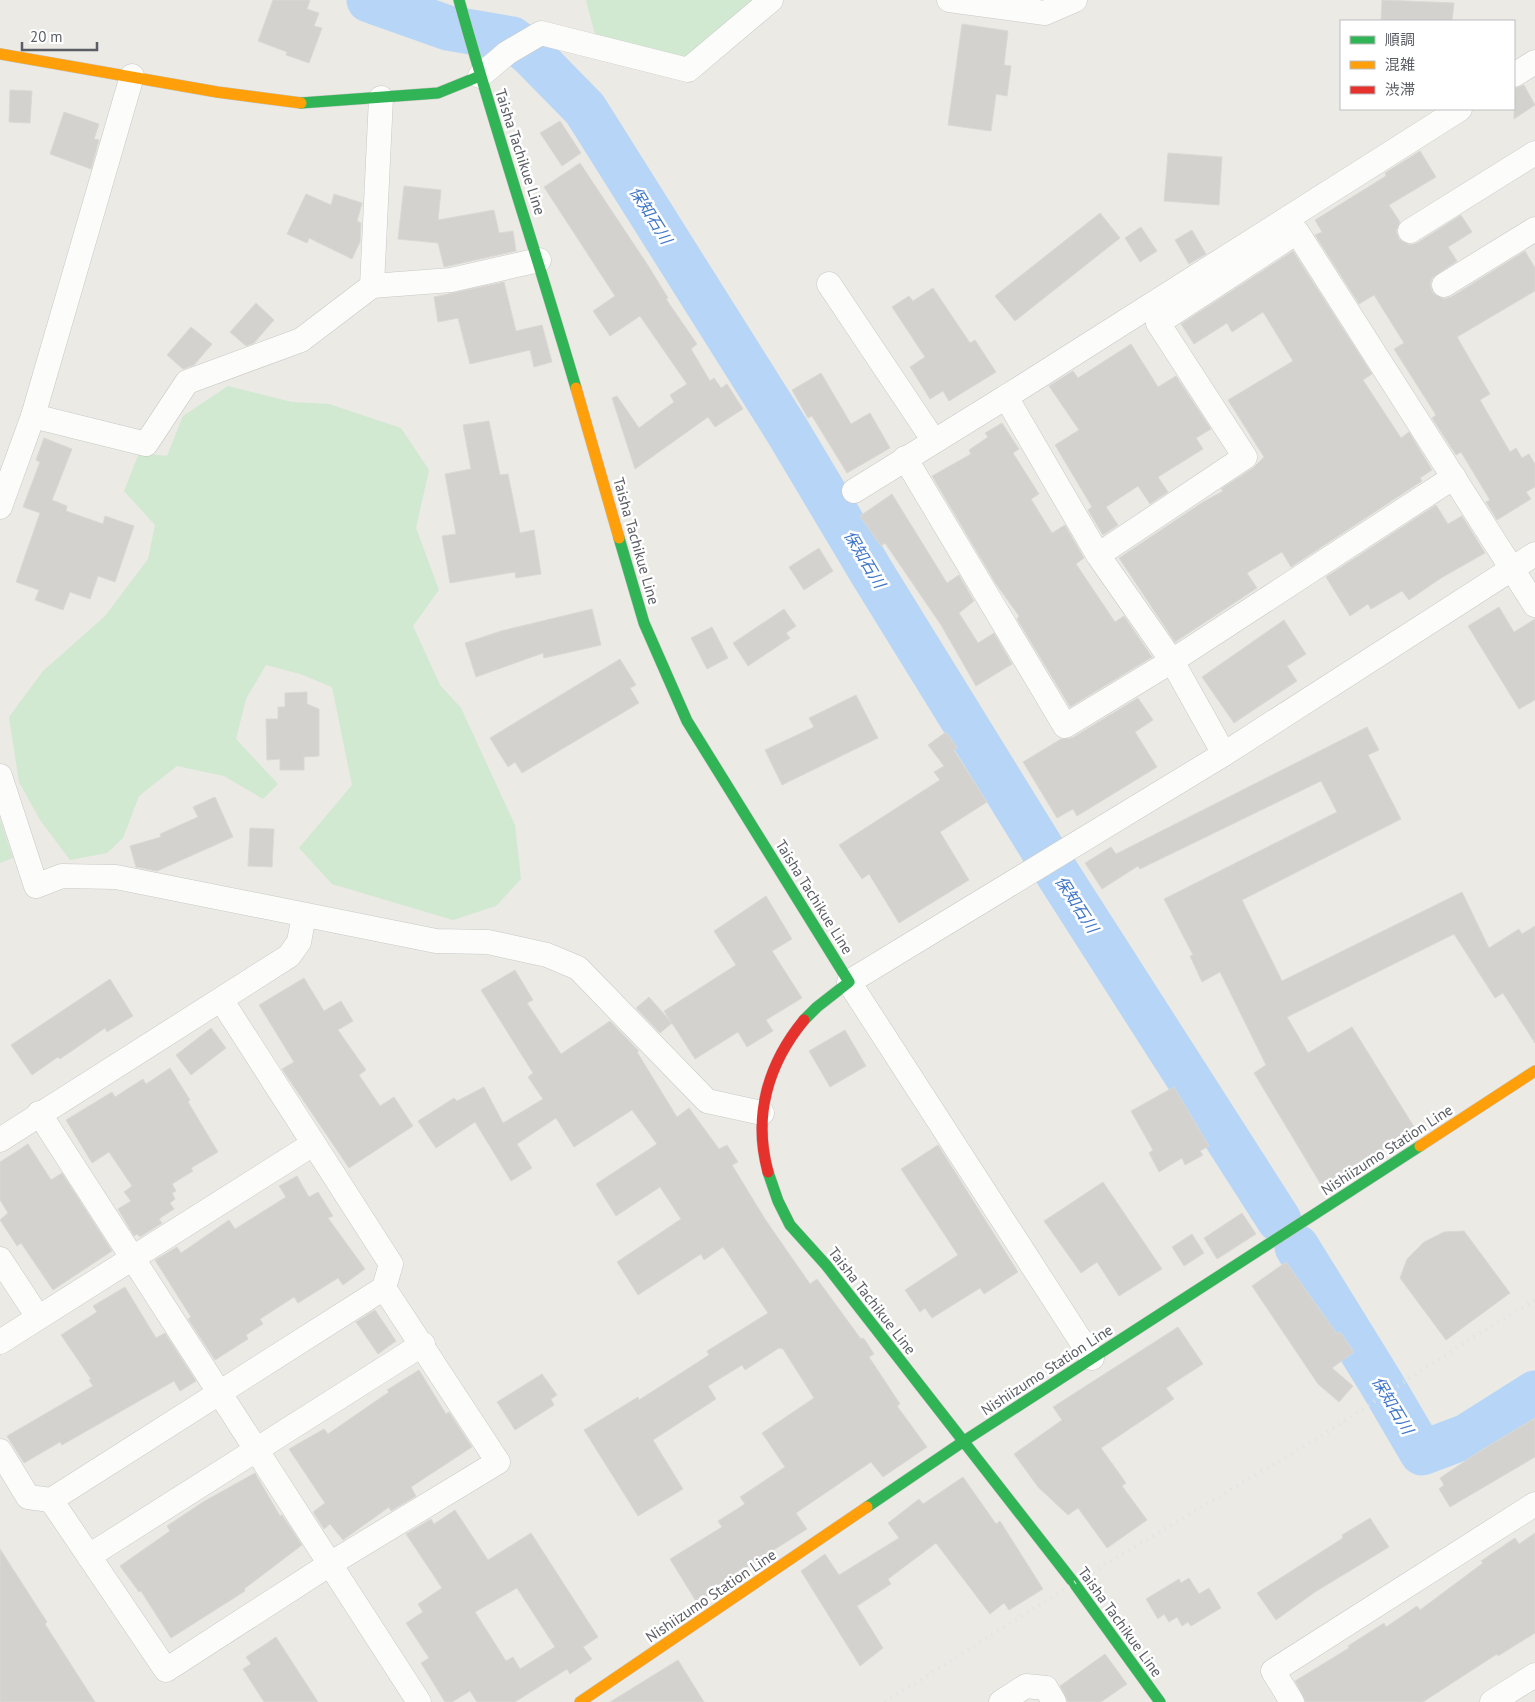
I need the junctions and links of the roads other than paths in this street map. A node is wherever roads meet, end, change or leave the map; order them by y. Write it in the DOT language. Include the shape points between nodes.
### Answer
graph roads {
  1 [pos="771,0"];
  2 [pos="949,0"];
  3 [pos="1075,0"];
  4 [pos="461,4"];
  5 [pos="0,54"];
  6 [pos="1535,62"];
  7 [pos="1515,74"];
  8 [pos="132,76"];
  9 [pos="480,76"];
  10 [pos="381,98"];
  11 [pos="1459,110"];
  12 [pos="1535,153"];
  13 [pos="1535,228"];
  14 [pos="1410,231"];
  15 [pos="1278,234"];
  16 [pos="539,260"];
  17 [pos="829,284"];
  18 [pos="1444,285"];
  19 [pos="372,286"];
  20 [pos="1006,396"];
  21 [pos="33,416"];
  22 [pos="934,441"];
  23 [pos="905,458"];
  24 [pos="1454,477"];
  25 [pos="854,491"];
  26 [pos="0,507"];
  27 [pos="1535,554"];
  28 [pos="1098,555"];
  29 [pos="1512,568"];
  30 [pos="1535,605"];
  31 [pos="1172,661"];
  32 [pos="1224,754"];
  33 [pos="0,776"];
  34 [pos="304,915"];
  35 [pos="849,982"];
  36 [pos="222,1000"];
  37 [pos="1535,1070"];
  38 [pos="39,1113"];
  39 [pos="762,1113"];
  40 [pos="0,1140"];
  41 [pos="313,1144"];
  42 [pos="132,1258"];
  43 [pos="0,1259"];
  44 [pos="384,1288"];
  45 [pos="38,1317"];
  46 [pos="0,1342"];
  47 [pos="423,1344"];
  48 [pos="1092,1358"];
  49 [pos="221,1393"];
  50 [pos="964,1441"];
  51 [pos="0,1451"];
  52 [pos="257,1451"];
  53 [pos="51,1500"];
  54 [pos="1535,1504"];
  55 [pos="89,1556"];
  56 [pos="330,1564"];
  57 [pos="1535,1675"];
  58 [pos="419,1702"];
  59 [pos="580,1702"];
  60 [pos="1000,1702"];
  61 [pos="1054,1702"];
  62 [pos="1160,1702"];
  63 [pos="1292,1702"];
  64 [pos="1492,1702"];
  1 -- 9 [label="street" via="688,70 541,33 507,53"];
  2 -- 3 [label="street" via="1044,13"];
  4 -- 9 [label="main road, Taisha Tachikue Line"];
  5 -- 8 [label="main road"];
  6 -- 7 [label="street"];
  8 -- 10 [label="main road" via="301,103"];
  8 -- 21 [label="street"];
  9 -- 10 [label="main road" via="438,94"];
  9 -- 16 [label="main road, Taisha Tachikue Line"];
  10 -- 19 [label="street"];
  11 -- 15 [label="street"];
  12 -- 14 [label="street"];
  13 -- 18 [label="street"];
  15 -- 20 [label="street"];
  15 -- 24 [label="street" via="1297,232"];
  15 -- 28 [label="street" via="1158,323 1245,457"];
  16 -- 19 [label="street" via="451,280"];
  16 -- 35 [label="main road, Taisha Tachikue Line" via="644,624 687,722"];
  17 -- 22 [label="street"];
  19 -- 21 [label="street" via="301,340 187,382 146,444"];
  20 -- 22 [label="street"];
  20 -- 28 [label="street"];
  21 -- 26 [label="street"];
  22 -- 23 [label="street"];
  23 -- 25 [label="street"];
  23 -- 31 [label="street" via="1065,726"];
  24 -- 29 [label="street"];
  24 -- 31 [label="street"];
  27 -- 29 [label="street"];
  28 -- 31 [label="street"];
  29 -- 30 [label="street"];
  29 -- 32 [label="street"];
  31 -- 32 [label="street"];
  32 -- 35 [label="street"];
  33 -- 34 [label="street" via="36,886 62,876 116,877"];
  34 -- 36 [label="street" via="299,942 289,956"];
  34 -- 39 [label="street" via="436,941 488,942 547,955 578,968 707,1101"];
  35 -- 39 [label="main road, Taisha Tachikue Line" via="808,1015 784,1046"];
  35 -- 48 [label="street"];
  36 -- 38 [label="street"];
  36 -- 41 [label="street"];
  37 -- 48 [label="main road, Nishiizumo Station Line"];
  38 -- 40 [label="street"];
  38 -- 42 [label="street"];
  39 -- 50 [label="main road, Taisha Tachikue Line" via="764,1156 790,1225 826,1265"];
  41 -- 42 [label="street"];
  41 -- 44 [label="street" via="391,1264"];
  42 -- 45 [label="street"];
  42 -- 49 [label="street"];
  43 -- 45 [label="street"];
  44 -- 47 [label="street"];
  44 -- 49 [label="street"];
  45 -- 46 [label="street"];
  47 -- 52 [label="street"];
  47 -- 56 [label="street" via="498,1462"];
  48 -- 50 [label="main road, Nishiizumo Station Line"];
  49 -- 52 [label="street"];
  49 -- 53 [label="street"];
  50 -- 59 [label="main road, Nishiizumo Station Line"];
  50 -- 62 [label="main road, Taisha Tachikue Line" via="1074,1583"];
  51 -- 53 [label="street" via="28,1497"];
  52 -- 55 [label="street"];
  52 -- 56 [label="street"];
  53 -- 55 [label="street"];
  54 -- 63 [label="street" via="1273,1671"];
  55 -- 56 [label="street" via="166,1670"];
  56 -- 58 [label="street"];
  57 -- 64 [label="street"];
  60 -- 61 [label="street" via="1026,1686 1046,1688"];
}
